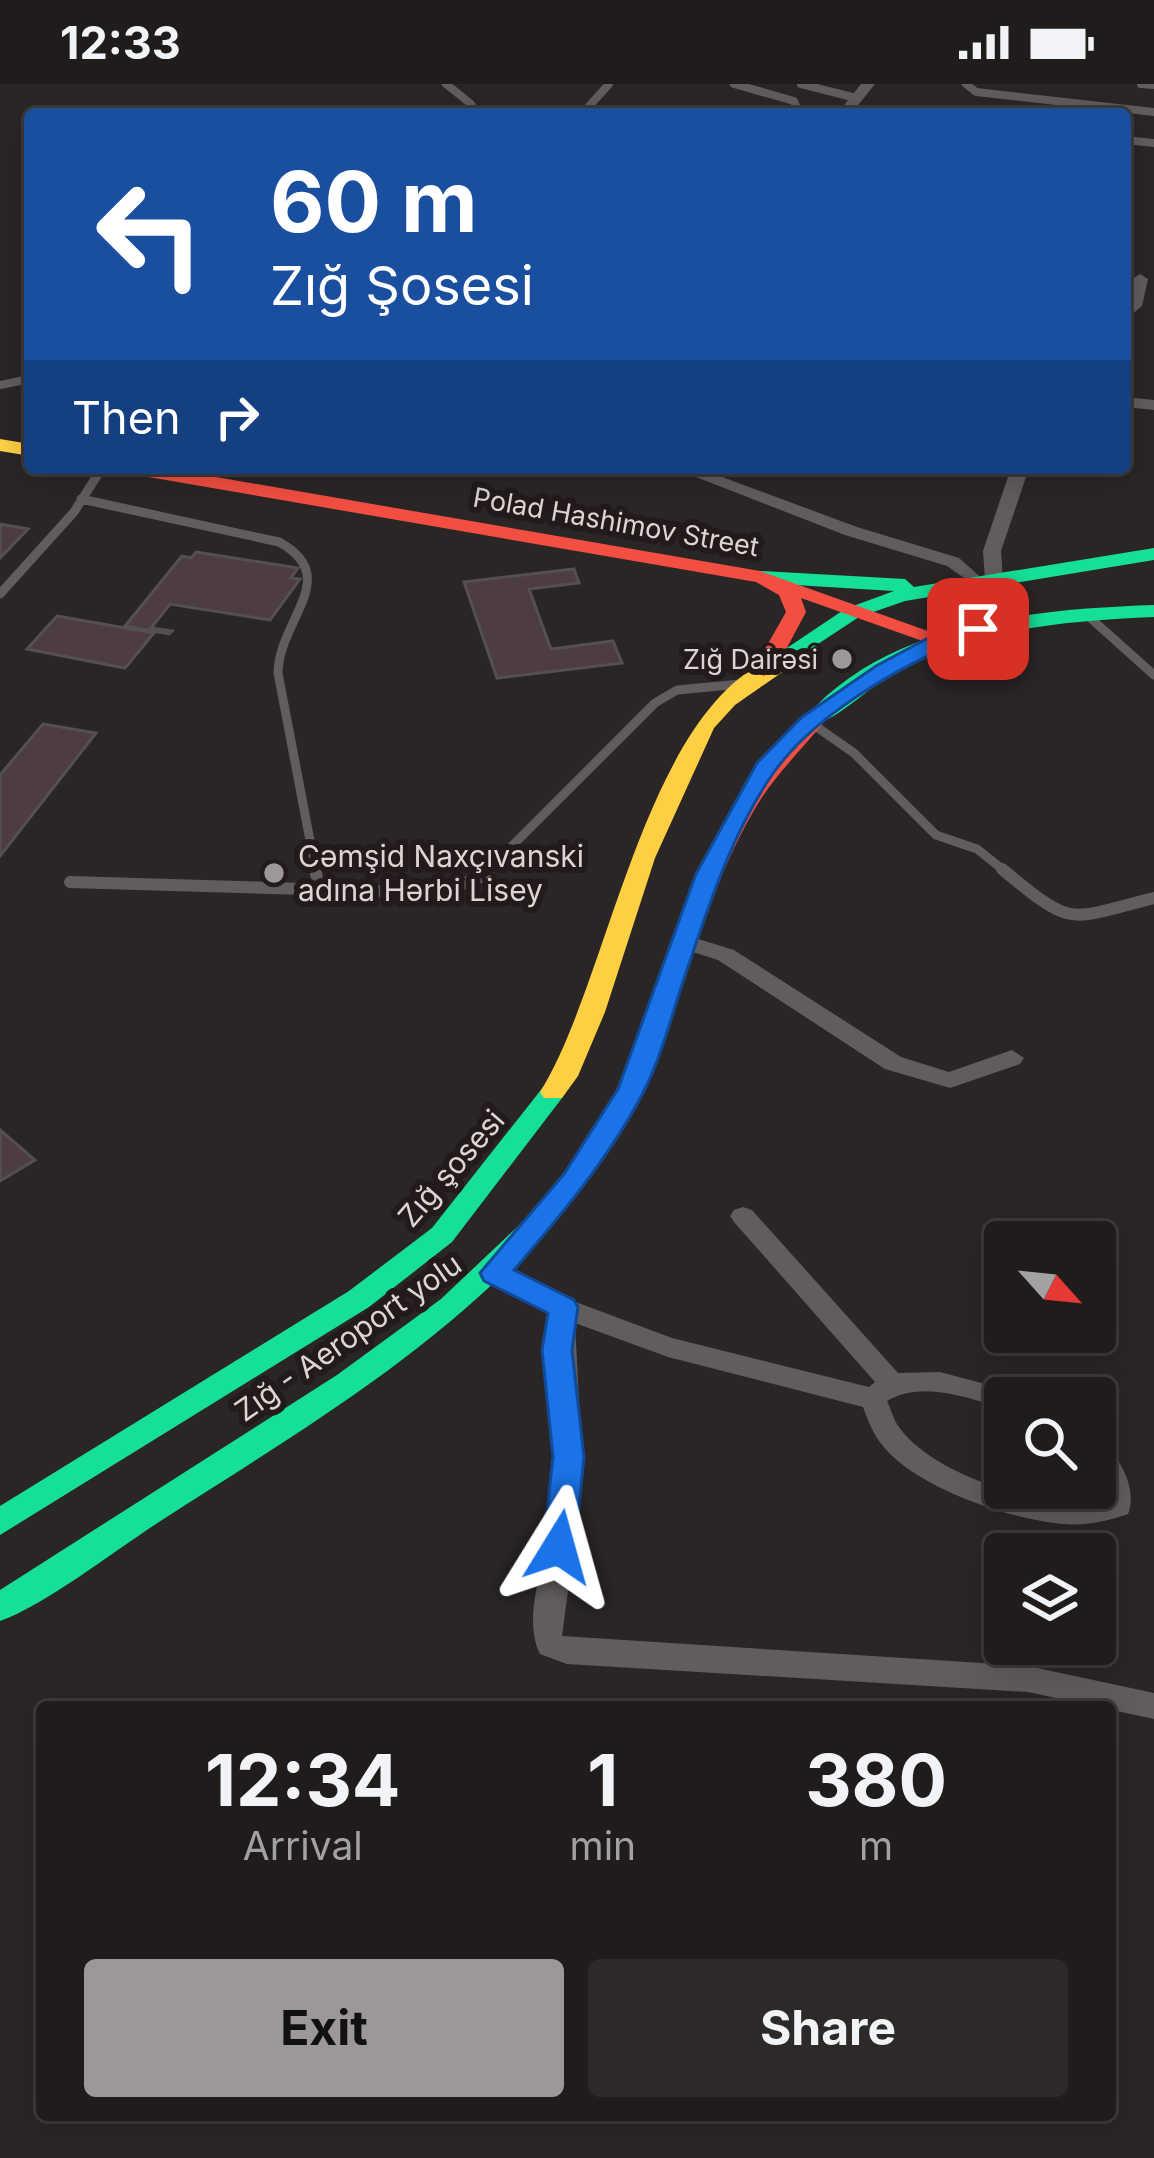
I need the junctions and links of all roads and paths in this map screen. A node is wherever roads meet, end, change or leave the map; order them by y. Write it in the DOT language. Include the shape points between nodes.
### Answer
graph roads {
  1 [pos="446,84"];
  2 [pos="609,84"];
  3 [pos="734,84"];
  4 [pos="801,84"];
  5 [pos="868,84"];
  6 [pos="966,84"];
  7 [pos="1141,84"];
  8 [pos="1154,86"];
  9 [pos="856,98"];
  10 [pos="473,108"];
  11 [pos="587,108"];
  12 [pos="797,108"];
  13 [pos="848,108"];
  14 [pos="1118,108"];
  15 [pos="1140,278"];
  16 [pos="1131,300"];
  17 [pos="98,474"];
  18 [pos="166,474"];
  19 [pos="698,474"];
  20 [pos="1018,474"];
  21 [pos="81,500"];
  22 [pos="1154,554"];
  23 [pos="760,577"];
  24 [pos="986,581"];
  25 [pos="938,587"];
  26 [pos="0,594"];
  27 [pos="863,609"];
  28 [pos="1154,611"];
  29 [pos="1086,614"];
  30 [pos="942,640"];
  31 [pos="1154,675"];
  32 [pos="756,677"];
  33 [pos="810,722"];
  34 [pos="70,882"];
  35 [pos="320,892"];
  36 [pos="1154,898"];
  37 [pos="682,941"];
  38 [pos="1012,1058"];
  39 [pos="743,1216"];
  40 [pos="495,1273"];
  41 [pos="563,1307"];
  42 [pos="882,1391"];
  43 [pos="984,1394"];
  44 [pos="984,1494"];
  45 [pos="1048,1509"];
  46 [pos="1111,1509"];
  47 [pos="0,1522"];
  48 [pos="0,1607"];
  49 [pos="1154,1706"];
  1 -- 10 [label="lane"];
  2 -- 11 [label="lane"];
  3 -- 12 [label="lane"];
  4 -- 9 [label="lane"];
  5 -- 9 [label="street"];
  6 -- 14 [label="lane" via="976,92"];
  7 -- 8 [label="lane"];
  9 -- 13 [label="street"];
  15 -- 16 [label="street"];
  17 -- 21 [label="lane"];
  18 -- 23 [label="main road, Polad Hashimov Street"];
  19 -- 24 [label="street" via="953,562"];
  20 -- 24 [label="street"];
  21 -- 26 [label="lane"];
  21 -- 35 [label="lane" via="279,542 312,563 313,576 281,633 278,678"];
  22 -- 24 [label="main road"];
  23 -- 25 [label="main road"];
  23 -- 27 [label="main road, Polad Hashimov Street"];
  23 -- 32 [label="main road" via="788,592 796,611"];
  24 -- 25 [label="main road"];
  25 -- 27 [label="main road"];
  27 -- 30 [label="main road, Polad Hashimov Street"];
  27 -- 32 [label="main road"];
  28 -- 29 [label="main road, Zığ - Aeroport yolu"];
  29 -- 30 [label="main road, Zığ - Aeroport yolu"];
  29 -- 31 [label="lane"];
  30 -- 33 [label="main road, Zığ - Aeroport yolu"];
  32 -- 35 [label="lane" via="690,687 655,703 481,877 437,893"];
  32 -- 47 [label="main road, Zığ şosesi" via="716,711 689,756 625,904 565,1076 469,1205 359,1299"];
  33 -- 36 [label="lane" via="854,753 936,835 977,849 1055,913 1074,918"];
  33 -- 37 [label="main road, Zığ - Aeroport yolu" via="752,786"];
  34 -- 35 [label="lane"];
  37 -- 38 [label="street" via="726,955 893,1063 950,1080"];
  37 -- 40 [label="main road, Zığ - Aeroport yolu" via="644,1059 609,1130"];
  39 -- 42 [label="street"];
  40 -- 41 [label="street"];
  40 -- 48 [label="main road, Zığ - Aeroport yolu" via="351,1383"];
  41 -- 42 [label="street" via="668,1347"];
  41 -- 49 [label="street" via="557,1350 567,1505 545,1631 550,1646 1028,1679"];
  42 -- 43 [label="street" via="930,1382"];
  42 -- 44 [label="street" via="890,1437"];
  45 -- 46 [label="street"];
}
